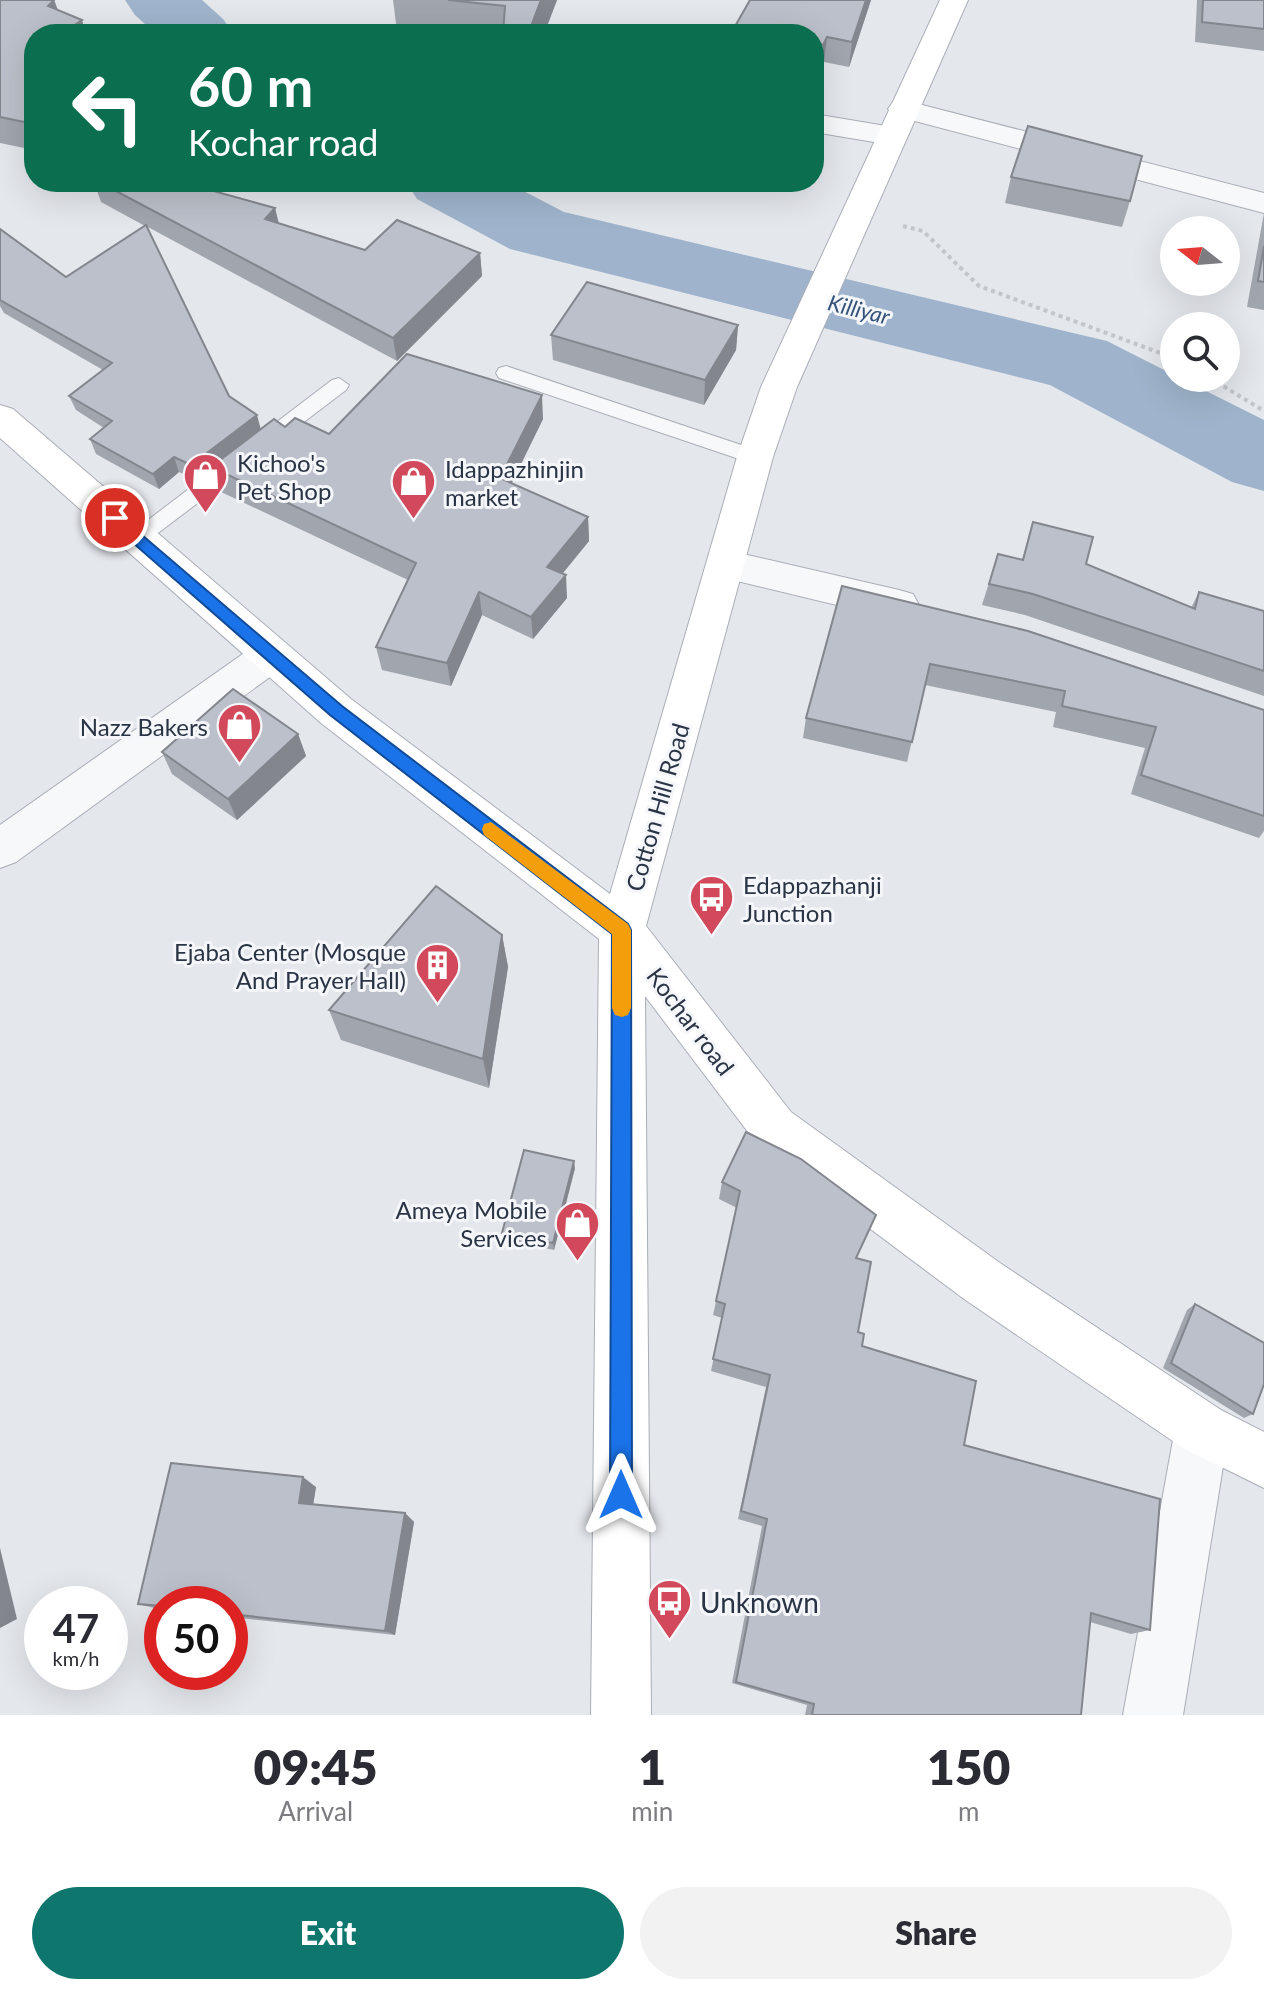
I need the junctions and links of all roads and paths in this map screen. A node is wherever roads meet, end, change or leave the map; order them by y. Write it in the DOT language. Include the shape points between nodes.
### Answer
graph roads {
  1 [pos="954,0"];
  2 [pos="898,122"];
  3 [pos="824,123"];
  4 [pos="1264,203"];
  5 [pos="856,222"];
  6 [pos="1160,353"];
  7 [pos="506,373"];
  8 [pos="339,385"];
  9 [pos="1233,392"];
  10 [pos="1264,411"];
  11 [pos="0,418"];
  12 [pos="755,457"];
  13 [pos="138,538"];
  14 [pos="726,565"];
  15 [pos="935,613"];
  16 [pos="271,655"];
  17 [pos="0,849"];
  18 [pos="622,930"];
  19 [pos="1202,1429"];
  20 [pos="1264,1461"];
  21 [pos="621,1715"];
  22 [pos="1153,1715"];
  1 -- 2 [label="main road, Cotton Hill Road"];
  2 -- 3 [label="street"];
  2 -- 4 [label="street"];
  2 -- 5 [label="main road, Cotton Hill Road"];
  5 -- 6 [label="path" via="923,231 979,286"];
  5 -- 12 [label="main road, Cotton Hill Road" via="779,387"];
  7 -- 12 [label="lane"];
  8 -- 13 [label="lane"];
  9 -- 10 [label="path"];
  11 -- 13 [label="main road, Kochar road"];
  12 -- 14 [label="main road, Cotton Hill Road"];
  13 -- 16 [label="main road, Kochar road"];
  14 -- 15 [label="street"];
  14 -- 18 [label="main road, Cotton Hill Road"];
  16 -- 17 [label="street"];
  16 -- 18 [label="main road, Kochar road"];
  18 -- 19 [label="main road, Kochar road" via="774,1128 982,1281"];
  18 -- 21 [label="main road, Cotton Hill Road"];
  19 -- 20 [label="main road, Kochar road"];
  19 -- 22 [label="street"];
}
